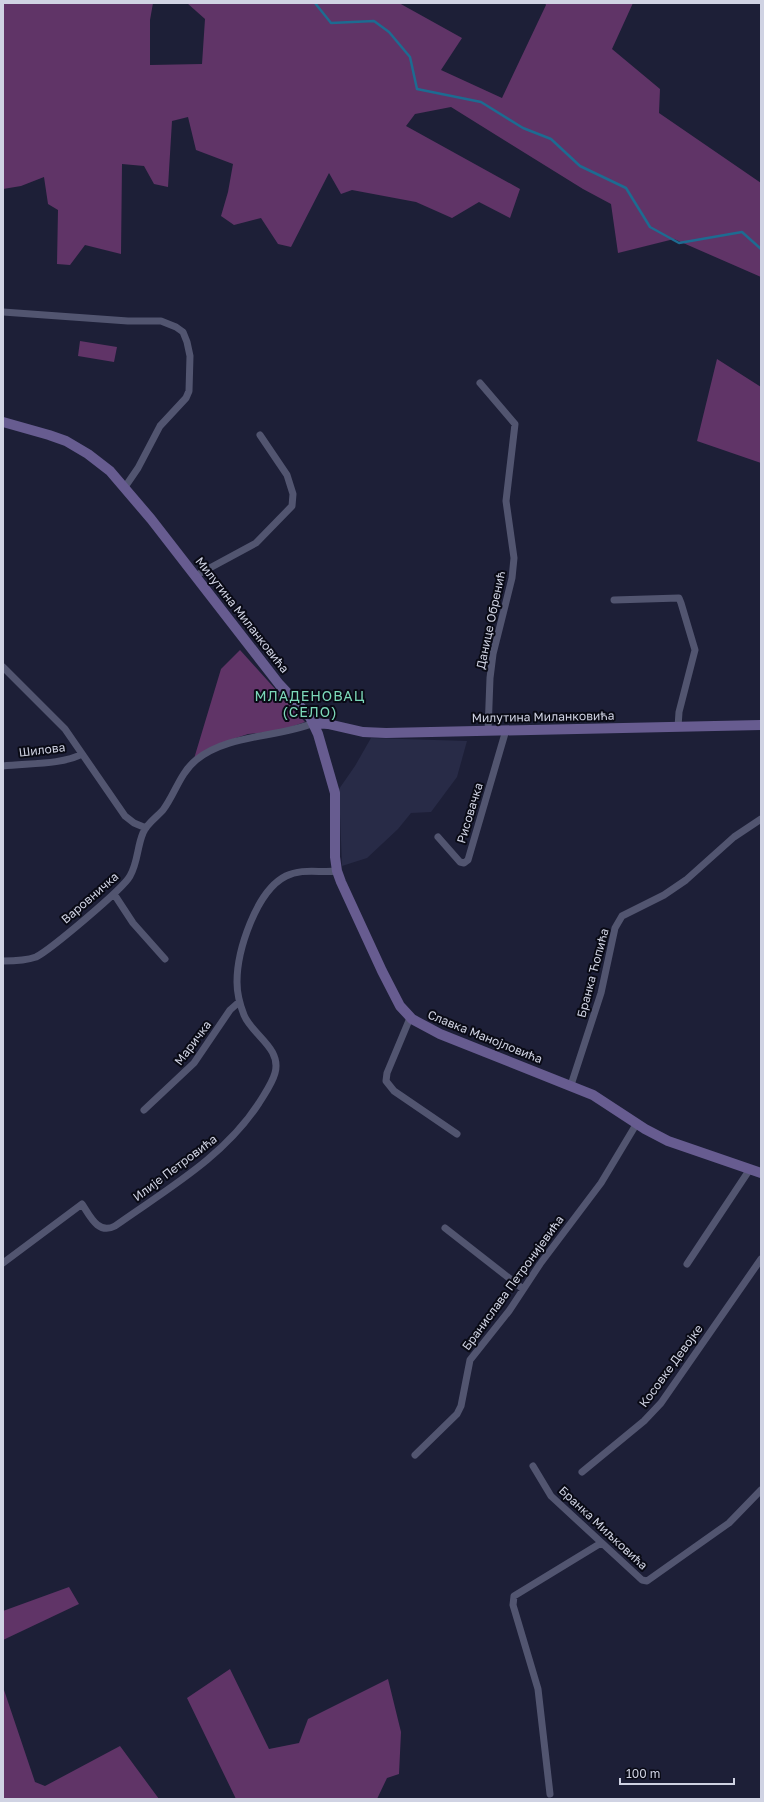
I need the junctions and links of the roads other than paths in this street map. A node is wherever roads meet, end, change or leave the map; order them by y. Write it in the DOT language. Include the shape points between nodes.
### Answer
graph roads {
  1 [pos="3,312"];
  2 [pos="480,383"];
  3 [pos="3,422"];
  4 [pos="260,435"];
  5 [pos="125,487"];
  6 [pos="195,576"];
  7 [pos="614,600"];
  8 [pos="3,667"];
  9 [pos="314,723"];
  10 [pos="761,725"];
  11 [pos="678,727"];
  12 [pos="506,730"];
  13 [pos="488,731"];
  14 [pos="82,754"];
  15 [pos="3,766"];
  16 [pos="761,819"];
  17 [pos="146,828"];
  18 [pos="438,837"];
  19 [pos="337,871"];
  20 [pos="114,894"];
  21 [pos="165,959"];
  22 [pos="3,961"];
  23 [pos="239,1002"];
  24 [pos="410,1018"];
  25 [pos="571,1085"];
  26 [pos="144,1110"];
  27 [pos="637,1123"];
  28 [pos="457,1134"];
  29 [pos="750,1169"];
  30 [pos="761,1173"];
  31 [pos="445,1228"];
  32 [pos="761,1259"];
  33 [pos="3,1263"];
  34 [pos="687,1264"];
  35 [pos="523,1289"];
  36 [pos="415,1455"];
  37 [pos="533,1466"];
  38 [pos="582,1472"];
  39 [pos="761,1490"];
  40 [pos="601,1543"];
  41 [pos="550,1794"];
  1 -- 5 [label="street" via="160,321 183,332 190,356 189,391 186,398 162,423"];
  2 -- 13 [label="street, Данице Обренић" via="515,424 506,501 514,558 512,578 493,654"];
  3 -- 5 [label="main road, Милутина Миланковића" via="48,434 73,445 100,462"];
  4 -- 6 [label="street" via="287,475 293,494 292,506 256,543"];
  5 -- 6 [label="main road, Милутина Миланковића"];
  6 -- 9 [label="main road, Милутина Миланковића" via="265,666"];
  7 -- 11 [label="street" via="679,598 682,603 695,650 679,712"];
  8 -- 14 [label="street" via="65,729"];
  9 -- 13 [label="main road, Милутина Миланковића" via="371,733"];
  9 -- 17 [label="street, Варовничка" via="294,730 238,740 202,756 186,771 163,809"];
  9 -- 19 [label="main road, Славка Манојловића" via="335,793"];
  10 -- 11 [label="main road, Милутина Миланковића"];
  11 -- 12 [label="main road, Милутина Миланковића"];
  12 -- 13 [label="main road, Милутина Миланковића"];
  12 -- 18 [label="street, Рисовачка" via="468,860 464,863 458,861"];
  14 -- 15 [label="street, Шилова" via="60,760"];
  14 -- 17 [label="street" via="125,816"];
  16 -- 25 [label="street, Бранка Ћопића" via="734,837 686,880 664,895 622,916 615,928 601,994"];
  17 -- 20 [label="street, Варовничка" via="134,870 125,884"];
  19 -- 23 [label="street, Илије Петровића" via="294,873 267,892 240,957 237,983"];
  19 -- 24 [label="main road, Славка Манојловића" via="394,996"];
  20 -- 21 [label="street" via="133,923"];
  20 -- 22 [label="street, Варовничка" via="45,952 27,960"];
  23 -- 26 [label="street, Маричка" via="230,1010 194,1063"];
  23 -- 33 [label="street, Илије Петровића" via="249,1026 273,1052 276,1071 258,1105 234,1136 210,1159 115,1226 107,1229 98,1226 82,1204"];
  24 -- 25 [label="main road, Славка Манојловића" via="440,1034"];
  24 -- 28 [label="street" via="386,1081 394,1091"];
  25 -- 27 [label="main road, Славка Манојловића" via="609,1104"];
  27 -- 29 [label="main road, Славка Манојловића" via="673,1143"];
  27 -- 35 [label="street, Бранислава Петронијевића" via="601,1183"];
  29 -- 30 [label="main road, Славка Манојловића"];
  29 -- 34 [label="street"];
  31 -- 35 [label="street"];
  32 -- 38 [label="street, Косовке Девојке" via="660,1403 644,1421"];
  35 -- 36 [label="street, Бранислава Петронијевића" via="470,1360 461,1406 457,1414"];
  37 -- 40 [label="street, Бранка Миљковића" via="551,1496"];
  39 -- 40 [label="street, Бранка Миљковића" via="729,1523 647,1581 642,1580"];
  40 -- 41 [label="street" via="514,1596 513,1605 538,1689"];
}
